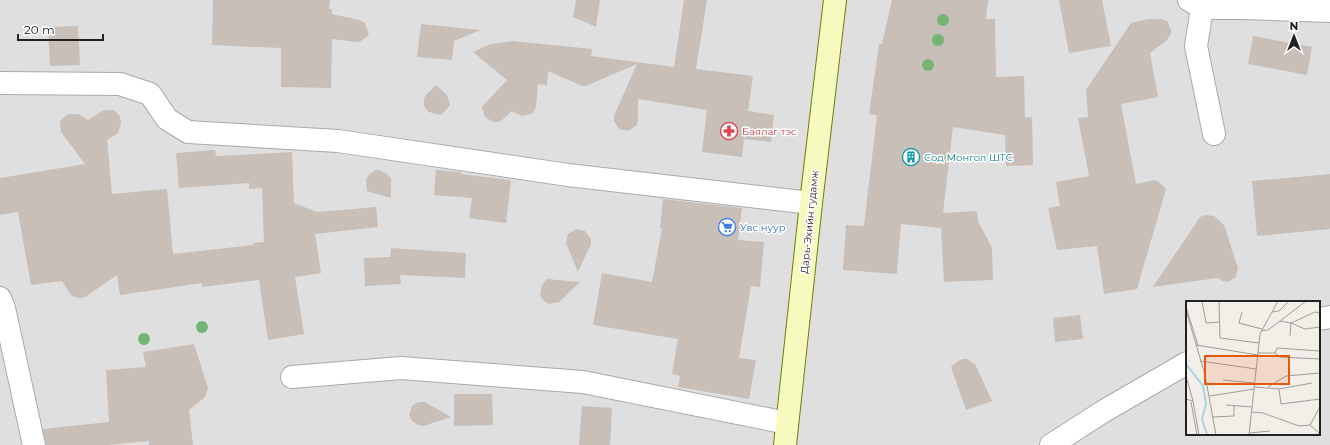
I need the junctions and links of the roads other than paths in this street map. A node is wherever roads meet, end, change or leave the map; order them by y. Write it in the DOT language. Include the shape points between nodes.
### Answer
graph roads {
  1 [pos="835,0"];
  2 [pos="1195,4"];
  3 [pos="1330,11"];
  4 [pos="0,83"];
  5 [pos="1214,134"];
  6 [pos="811,203"];
  7 [pos="0,298"];
  8 [pos="1330,317"];
  9 [pos="1320,319"];
  10 [pos="1186,364"];
  11 [pos="292,378"];
  12 [pos="788,423"];
  13 [pos="34,445"];
  14 [pos="785,445"];
  15 [pos="1051,445"];
  1 -- 6 [label="main road, Дарь-Эхийн гудамж"];
  2 -- 3 [label="street"];
  2 -- 5 [label="street" via="1196,46"];
  4 -- 6 [label="street" via="120,84 150,94 167,119 188,132 338,141 568,175"];
  6 -- 12 [label="main road, Дарь-Эхийн гудамж"];
  7 -- 13 [label="street"];
  8 -- 9 [label="street"];
  10 -- 15 [label="street"];
  11 -- 12 [label="street" via="401,368 583,382"];
  12 -- 14 [label="main road, Дарь-Эхийн гудамж"];
}
